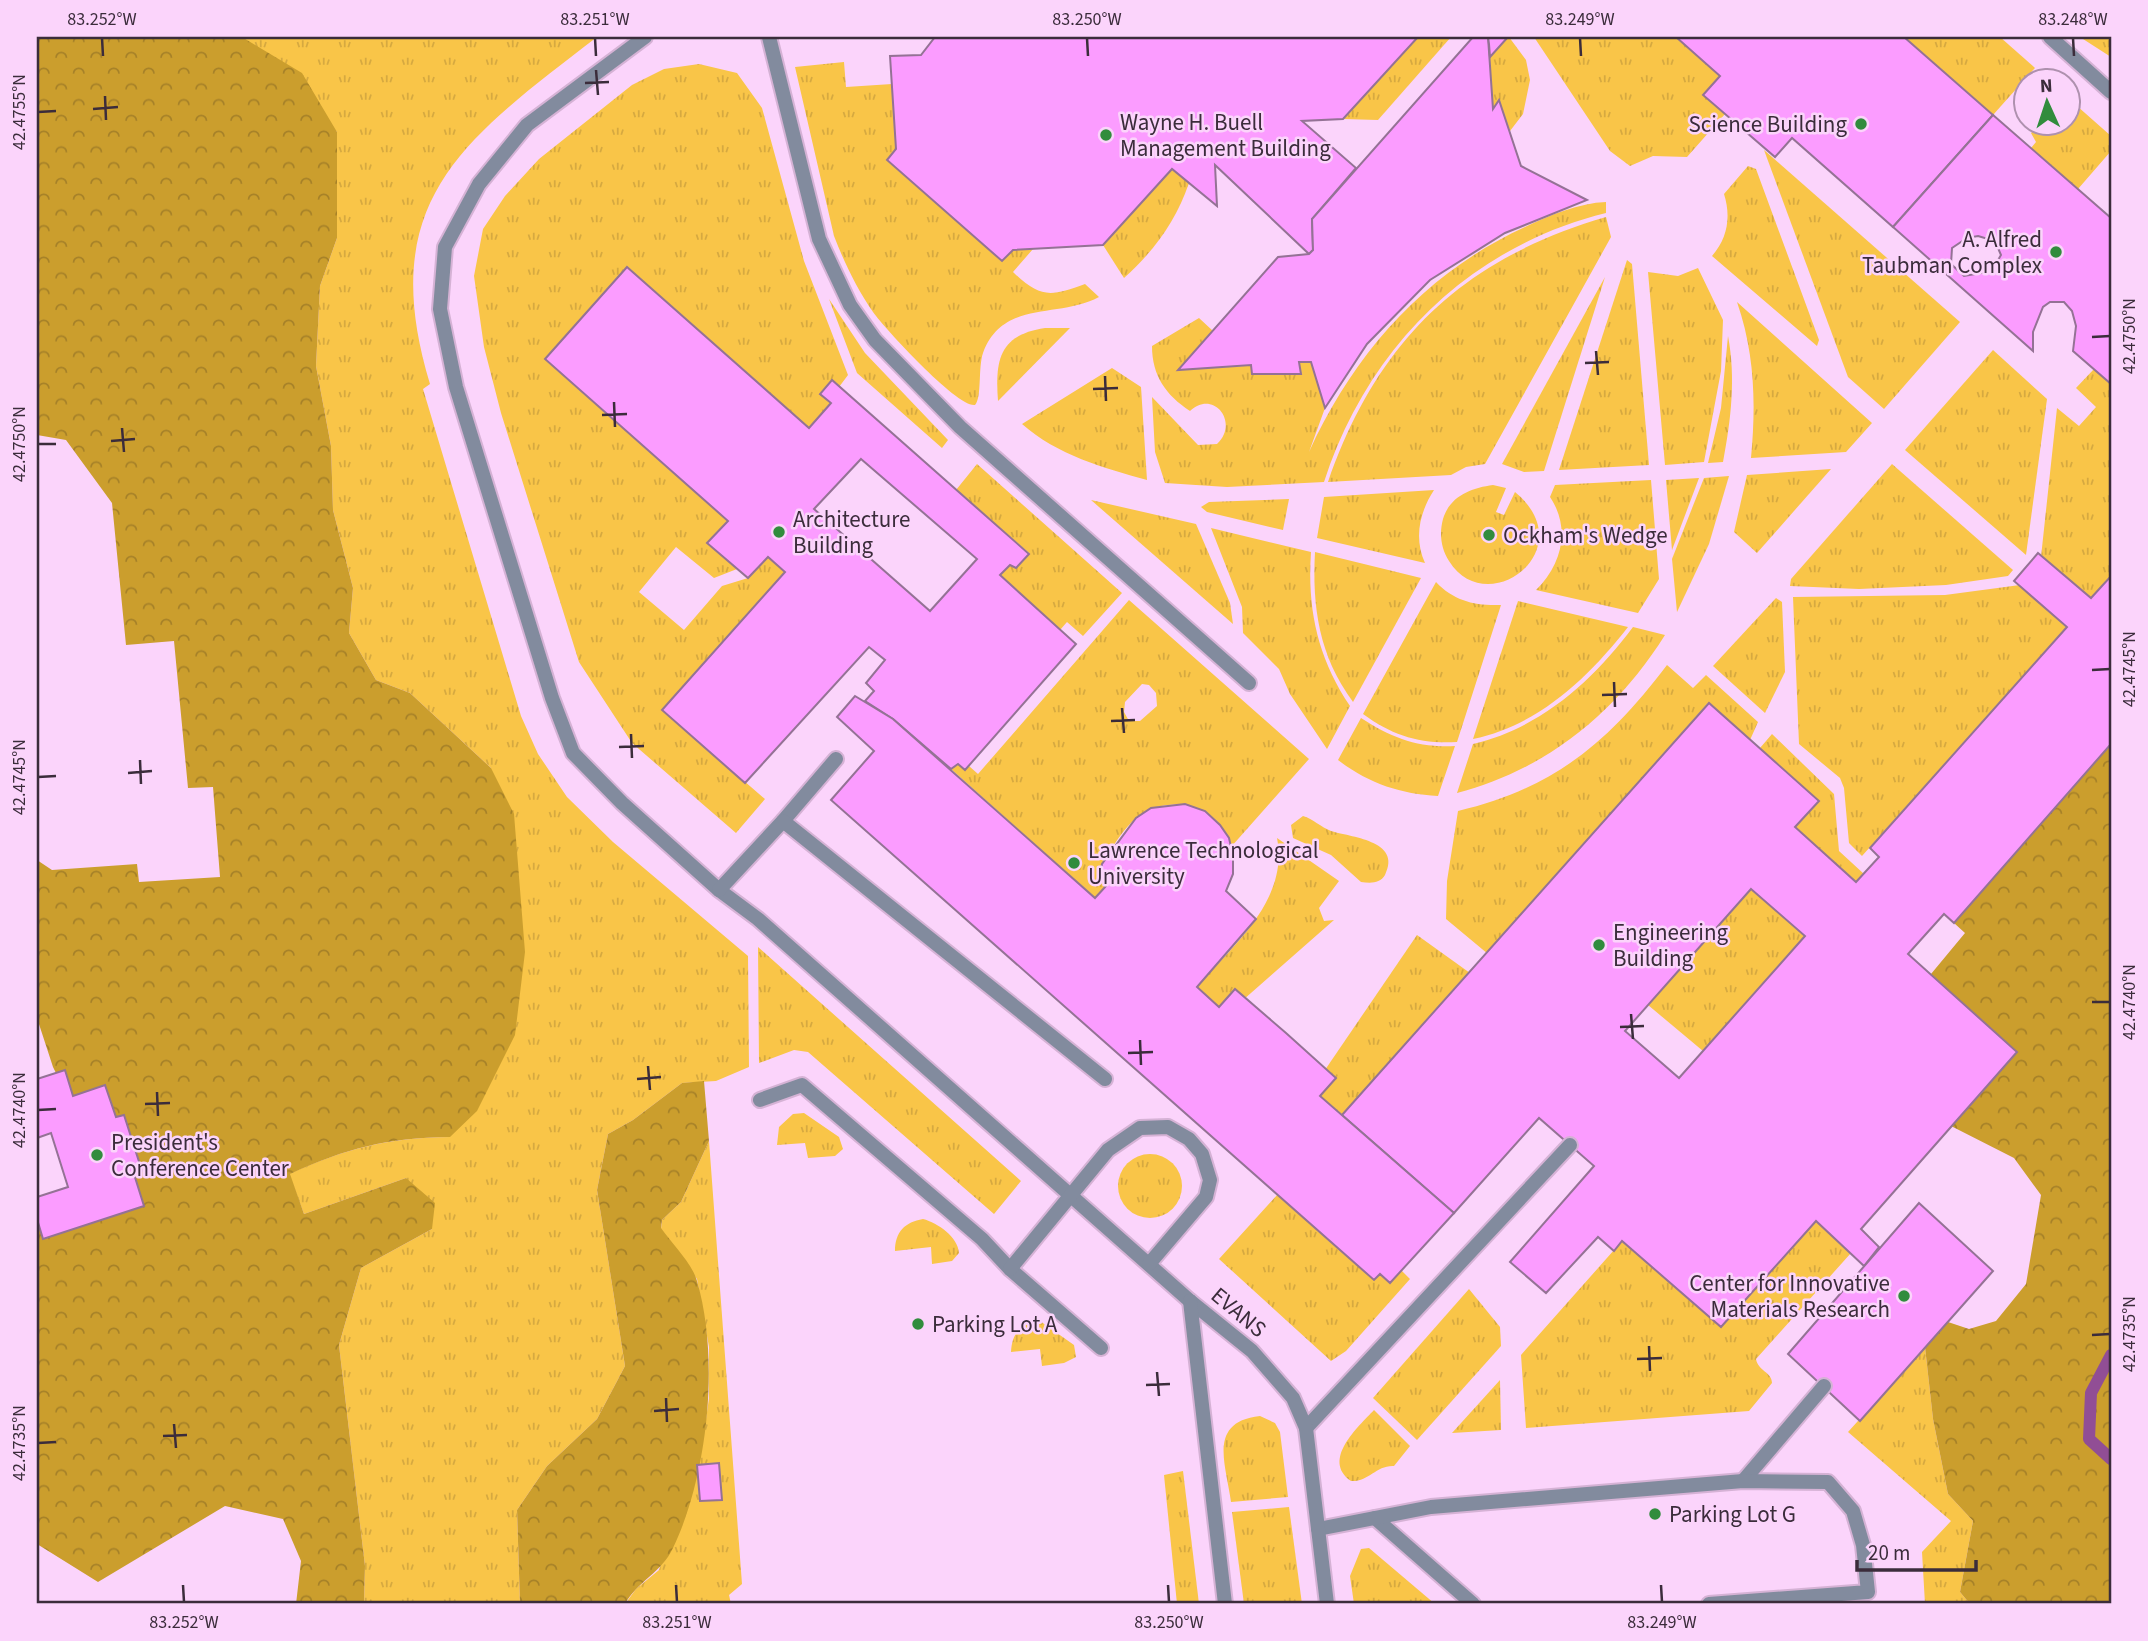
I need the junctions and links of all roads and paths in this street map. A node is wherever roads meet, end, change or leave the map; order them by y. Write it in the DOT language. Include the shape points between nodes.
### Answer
graph roads {
  1 [pos="645,37"];
  2 [pos="769,37"];
  3 [pos="2050,37"];
  4 [pos="2111,92"];
  5 [pos="1249,683"];
  6 [pos="836,759"];
  7 [pos="783,821"];
  8 [pos="719,890"];
  9 [pos="1105,1079"];
  10 [pos="760,1100"];
  11 [pos="1570,1145"];
  12 [pos="1070,1195"];
  13 [pos="1149,1264"];
  14 [pos="1010,1269"];
  15 [pos="1190,1301"];
  16 [pos="1101,1348"];
  17 [pos="1824,1386"];
  18 [pos="1306,1428"];
  19 [pos="1743,1481"];
  20 [pos="1375,1518"];
  21 [pos="1318,1529"];
  22 [pos="1225,1604"];
  23 [pos="1326,1604"];
  24 [pos="1473,1604"];
  25 [pos="1709,1604"];
  1 -- 8 [label="street" via="527,125 478,184 445,247 440,309 460,400 573,753"];
  2 -- 5 [label="street" via="819,239 849,305 875,340 960,427"];
  3 -- 4 [label="street"];
  6 -- 7 [label="street"];
  7 -- 8 [label="street"];
  7 -- 9 [label="street"];
  8 -- 12 [label="street" via="758,919"];
  10 -- 14 [label="street" via="802,1085 982,1239"];
  11 -- 18 [label="street"];
  12 -- 13 [label="street"];
  12 -- 13 [label="street" via="1108,1150 1140,1128 1168,1127 1189,1139 1202,1154 1210,1180 1206,1197"];
  12 -- 14 [label="street"];
  13 -- 15 [label="street"];
  14 -- 16 [label="street"];
  15 -- 18 [label="street, EVANS" via="1252,1351 1293,1398"];
  15 -- 22 [label="street, EVANS"];
  17 -- 19 [label="street"];
  18 -- 21 [label="street, EVANS"];
  19 -- 20 [label="street" via="1431,1507"];
  19 -- 25 [label="street" via="1828,1482 1853,1511 1863,1545 1868,1592"];
  20 -- 21 [label="street"];
  20 -- 24 [label="street"];
  21 -- 23 [label="street, EVANS"];
}
